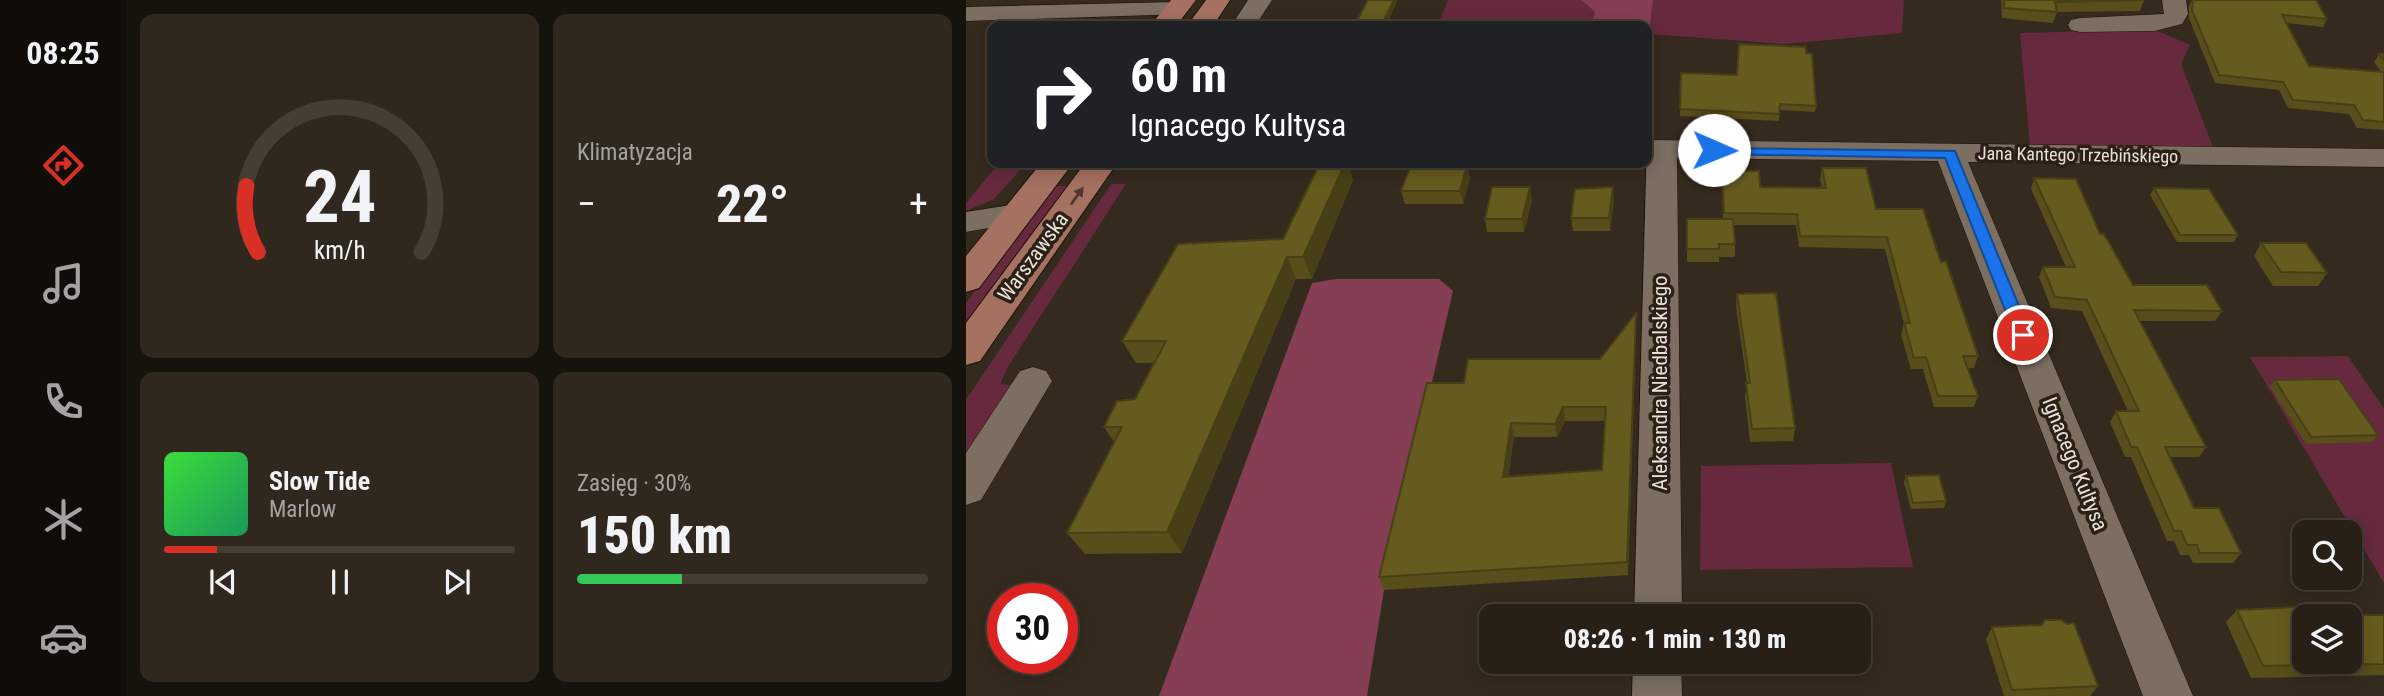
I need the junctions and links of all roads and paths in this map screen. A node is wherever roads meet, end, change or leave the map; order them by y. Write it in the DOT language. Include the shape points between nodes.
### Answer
graph roads {
  1 [pos="1219,0"];
  2 [pos="1260,0"];
  3 [pos="2174,0"];
  4 [pos="1174,12"];
  5 [pos="966,14"];
  6 [pos="1204,21"];
  7 [pos="1246,21"];
  8 [pos="2080,25"];
  9 [pos="1654,149"];
  10 [pos="1950,154"];
  11 [pos="2384,158"];
  12 [pos="1053,168"];
  13 [pos="1097,168"];
  14 [pos="1017,214"];
  15 [pos="966,222"];
  16 [pos="966,280"];
  17 [pos="966,351"];
  18 [pos="1033,381"];
  19 [pos="966,488"];
  20 [pos="1658,604"];
  21 [pos="1657,674"];
  22 [pos="1657,696"];
  23 [pos="2168,696"];
  1 -- 6 [label="main road"];
  2 -- 7 [label="street"];
  3 -- 8 [label="street" via="2176,14 2164,23"];
  4 -- 5 [label="street"];
  9 -- 10 [label="street, Jana Kantego Trzebińskiego"];
  9 -- 20 [label="street, Aleksandra Niedbalskiego"];
  10 -- 11 [label="street, Jana Kantego Trzebińskiego"];
  10 -- 23 [label="street, Ignacego Kultysa"];
  12 -- 14 [label="main road, Warszawska"];
  17 -- 13 [label="main road, Warszawska, one-way"];
  14 -- 15 [label="street"];
  14 -- 16 [label="main road, Warszawska"];
  18 -- 19 [label="street"];
  21 -- 22 [label="street"];
}
